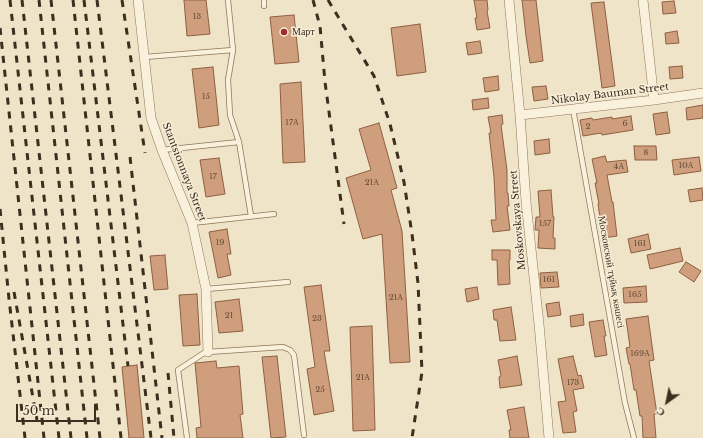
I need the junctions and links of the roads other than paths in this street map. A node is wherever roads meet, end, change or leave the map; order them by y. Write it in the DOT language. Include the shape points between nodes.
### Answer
graph roads {
  1 [pos="138,0"];
  2 [pos="228,0"];
  3 [pos="264,0"];
  4 [pos="509,0"];
  5 [pos="643,0"];
  6 [pos="264,6"];
  7 [pos="233,50"];
  8 [pos="145,57"];
  9 [pos="703,93"];
  10 [pos="654,100"];
  11 [pos="573,109"];
  12 [pos="520,116"];
  13 [pos="239,142"];
  14 [pos="162,150"];
  15 [pos="274,214"];
  16 [pos="251,216"];
  17 [pos="192,223"];
  18 [pos="288,282"];
  19 [pos="206,289"];
  20 [pos="208,352"];
  21 [pos="304,435"];
  22 [pos="187,438"];
  23 [pos="549,438"];
  24 [pos="634,438"];
  1 -- 8 [label="street, Stantsionnaya Street"];
  2 -- 7 [label="lane"];
  3 -- 6 [label="lane"];
  4 -- 12 [label="street, Moskovskaya Street"];
  5 -- 10 [label="street"];
  7 -- 8 [label="lane"];
  7 -- 13 [label="lane" via="228,80 230,115"];
  8 -- 14 [label="street, Stantsionnaya Street" via="151,118"];
  9 -- 10 [label="street, Nikolay Bauman Street"];
  10 -- 11 [label="street, Nikolay Bauman Street"];
  11 -- 12 [label="street, Nikolay Bauman Street"];
  11 -- 24 [label="lane, Московский тұйық көшесі" via="625,402"];
  12 -- 23 [label="street, Moskovskaya Street"];
  13 -- 14 [label="lane"];
  13 -- 16 [label="lane"];
  14 -- 17 [label="street, Stantsionnaya Street"];
  15 -- 16 [label="lane"];
  16 -- 17 [label="lane"];
  17 -- 19 [label="street, Stantsionnaya Street"];
  18 -- 19 [label="lane"];
  19 -- 20 [label="street, Stantsionnaya Street"];
  20 -- 21 [label="lane" via="283,347 290,350 294,356"];
  20 -- 22 [label="lane" via="178,370"];
}
